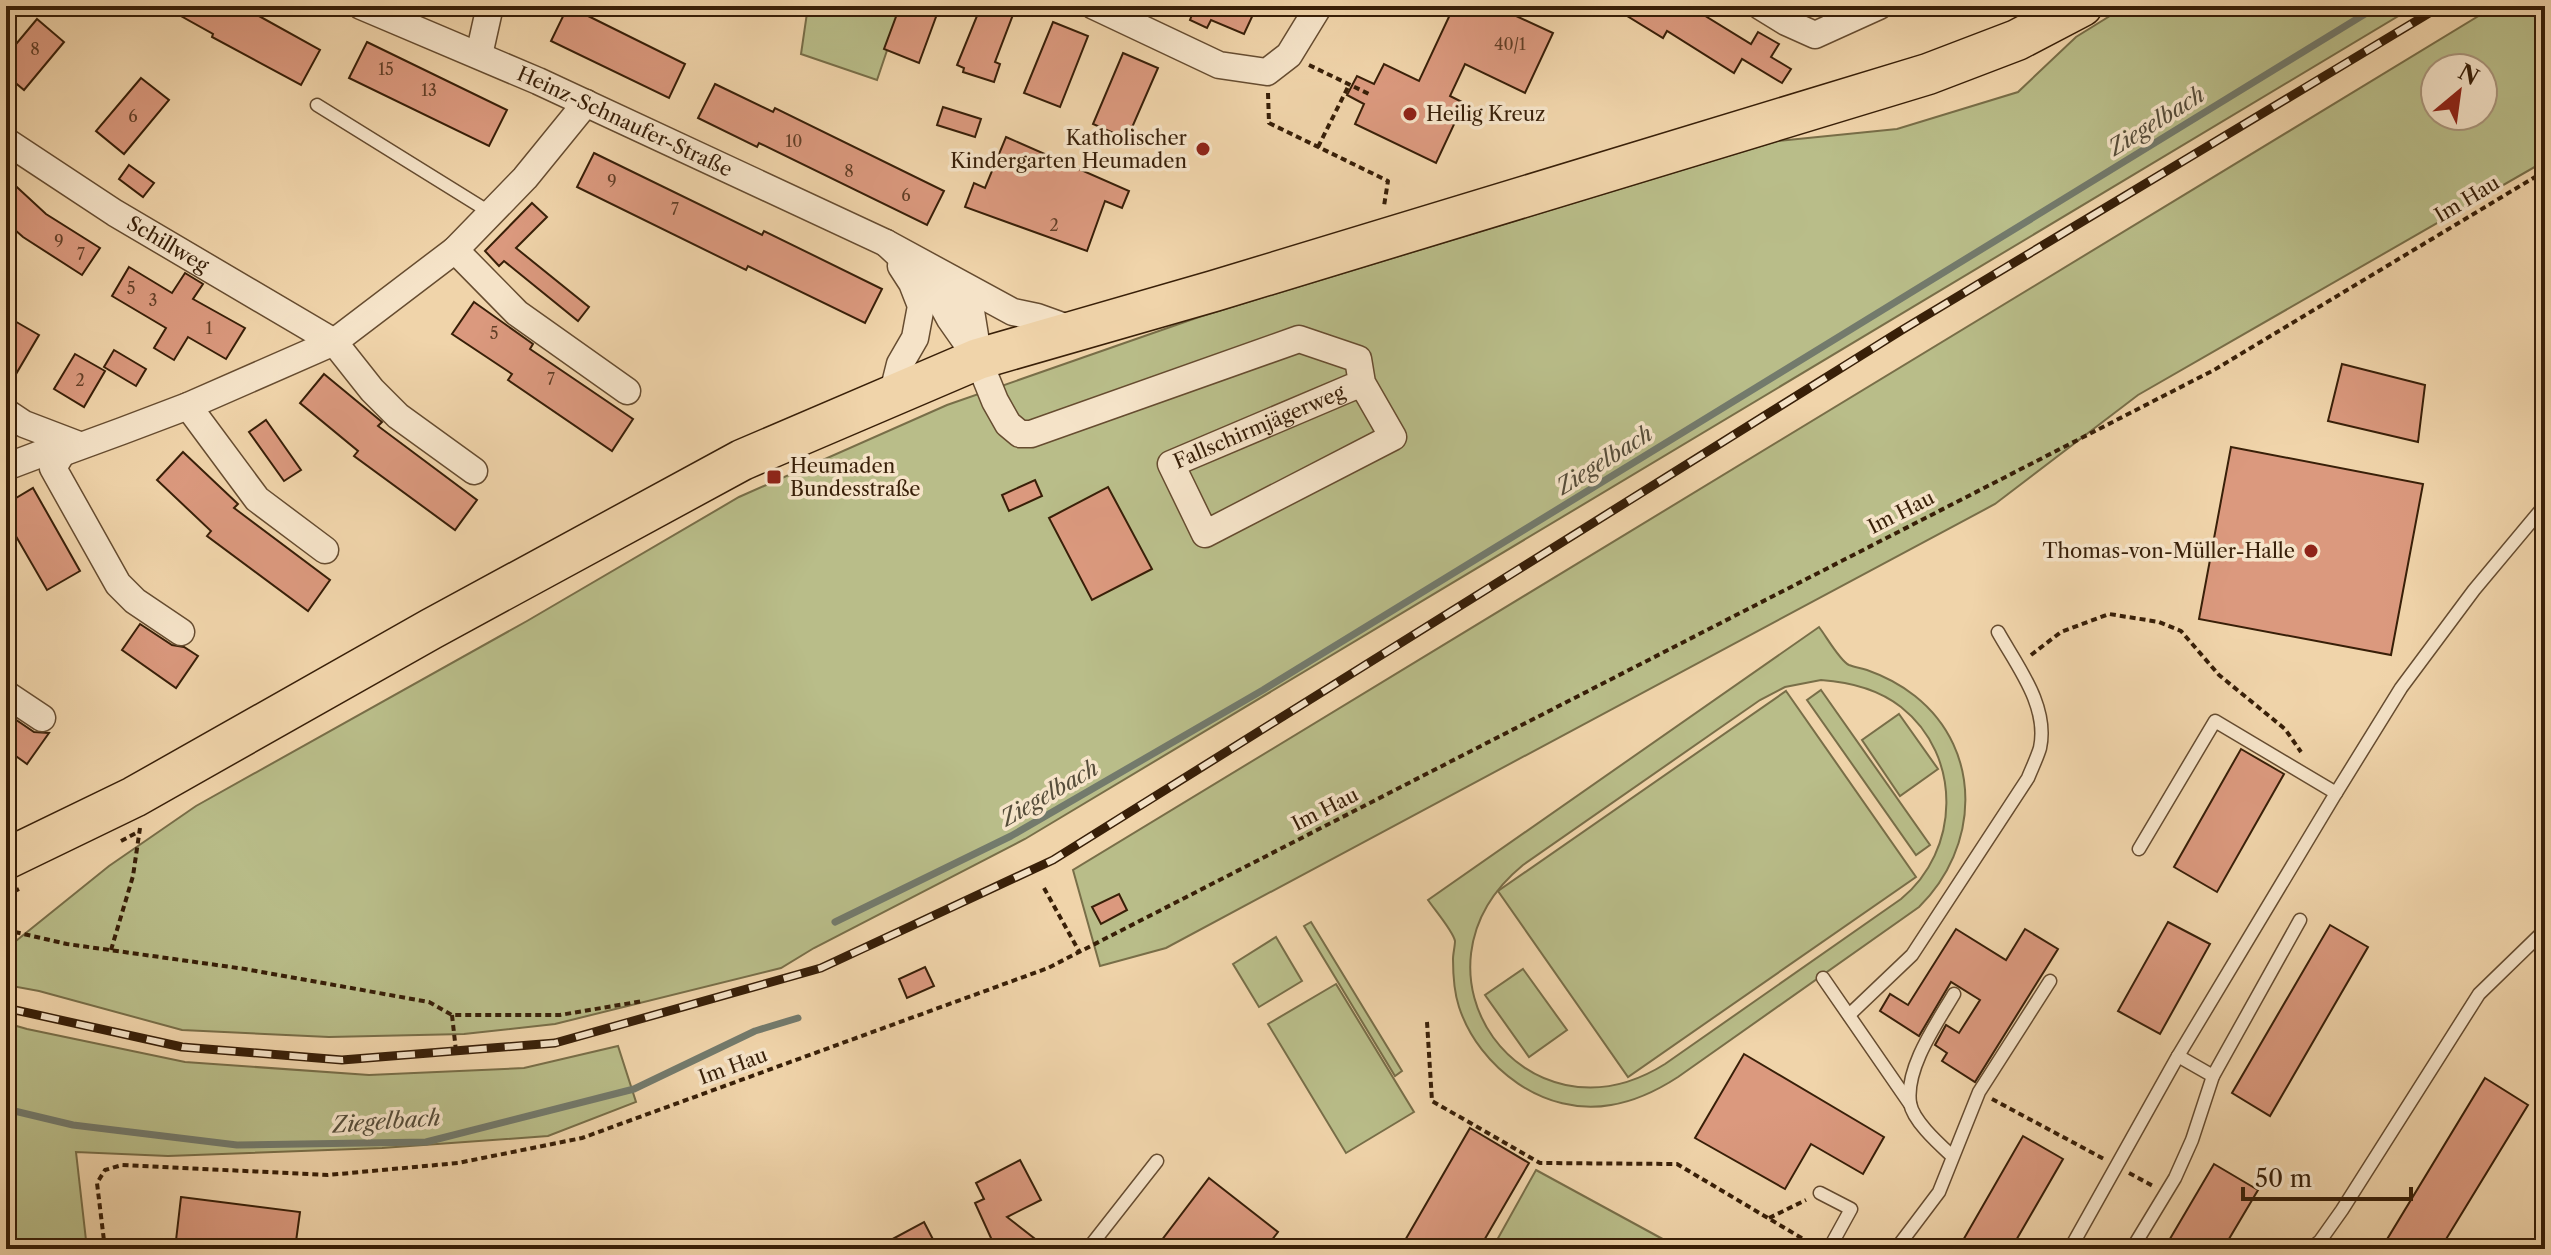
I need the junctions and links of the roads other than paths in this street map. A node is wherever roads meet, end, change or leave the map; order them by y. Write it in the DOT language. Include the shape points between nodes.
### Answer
graph roads {
  1 [pos="361,6"];
  2 [pos="490,6"];
  3 [pos="1094,6"];
  4 [pos="1319,6"];
  5 [pos="1760,6"];
  6 [pos="1879,6"];
  7 [pos="2082,6"];
  8 [pos="479,55"];
  9 [pos="586,103"];
  10 [pos="317,105"];
  11 [pos="6,141"];
  12 [pos="491,213"];
  13 [pos="886,243"];
  14 [pos="455,250"];
  15 [pos="949,276"];
  16 [pos="1076,331"];
  17 [pos="334,342"];
  18 [pos="978,359"];
  19 [pos="1362,383"];
  20 [pos="627,391"];
  21 [pos="892,396"];
  22 [pos="188,406"];
  23 [pos="6,412"];
  24 [pos="72,450"];
  25 [pos="6,467"];
  26 [pos="474,471"];
  27 [pos="2545,505"];
  28 [pos="325,550"];
  29 [pos="181,632"];
  30 [pos="1998,632"];
  31 [pos="6,694"];
  32 [pos="42,718"];
  33 [pos="2336,793"];
  34 [pos="2139,849"];
  35 [pos="6,859"];
  36 [pos="2300,920"];
  37 [pos="2545,930"];
  38 [pos="1823,978"];
  39 [pos="2050,981"];
  40 [pos="1954,994"];
  41 [pos="1849,1015"];
  42 [pos="2178,1056"];
  43 [pos="2213,1076"];
  44 [pos="1910,1104"];
  45 [pos="1952,1156"];
  46 [pos="1157,1161"];
  47 [pos="1820,1193"];
  48 [pos="1088,1249"];
  49 [pos="1829,1249"];
  50 [pos="1896,1249"];
  51 [pos="2070,1249"];
  52 [pos="2132,1249"];
  53 [pos="2310,1249"];
  1 -- 8 [label="street, Heinz-Schnaufer-Straße"];
  2 -- 8 [label="street"];
  3 -- 4 [label="street" via="1219,65 1267,72 1289,55"];
  5 -- 6 [label="street" via="1815,35"];
  7 -- 16 [label="main road" via="2017,40 1928,74"];
  8 -- 9 [label="street, Heinz-Schnaufer-Straße"];
  9 -- 12 [label="street"];
  9 -- 13 [label="street, Heinz-Schnaufer-Straße"];
  10 -- 12 [label="lane"];
  11 -- 17 [label="street, Schillweg" via="115,213"];
  12 -- 14 [label="street"];
  13 -- 15 [label="street, Heinz-Schnaufer-Straße"];
  13 -- 18 [label="street, Heinz-Schnaufer-Straße" via="932,286"];
  13 -- 21 [label="street" via="921,306 915,338 900,364"];
  14 -- 17 [label="street"];
  14 -- 20 [label="street" via="517,313"];
  15 -- 16 [label="street, Heinz-Schnaufer-Straße" via="1013,312"];
  15 -- 18 [label="street, Heinz-Schnaufer-Straße" via="971,311"];
  16 -- 18 [label="main road"];
  17 -- 22 [label="street"];
  17 -- 26 [label="street" via="398,416"];
  18 -- 19 [label="street, Fallschirmjägerweg" via="995,401 1020,434 1299,339 1358,359"];
  18 -- 21 [label="main road"];
  19 -- 19 [label="street, Fallschirmjägerweg" via="1393,437 1205,534 1171,464"];
  21 -- 35 [label="main road" via="742,460 134,797"];
  22 -- 24 [label="street"];
  22 -- 28 [label="street" via="257,499"];
  23 -- 24 [label="street"];
  24 -- 25 [label="street" via="51,450"];
  24 -- 29 [label="street" via="53,468 118,584"];
  27 -- 33 [label="lane" via="2401,688"];
  30 -- 41 [label="lane" via="2035,698 2040,748 2028,778 1912,955"];
  31 -- 32 [label="street"];
  33 -- 34 [label="lane" via="2215,721"];
  33 -- 42 [label="lane"];
  36 -- 43 [label="lane"];
  37 -- 53 [label="lane" via="2479,994 2342,1210"];
  38 -- 41 [label="lane"];
  39 -- 45 [label="lane" via="1979,1092"];
  40 -- 44 [label="lane" via="1924,1045"];
  41 -- 44 [label="lane"];
  42 -- 43 [label="lane"];
  42 -- 51 [label="lane"];
  43 -- 52 [label="lane" via="2192,1140"];
  44 -- 45 [label="lane" via="1929,1135"];
  45 -- 50 [label="lane" via="1939,1192"];
  46 -- 48 [label="lane"];
  47 -- 49 [label="lane" via="1851,1209"];
}
